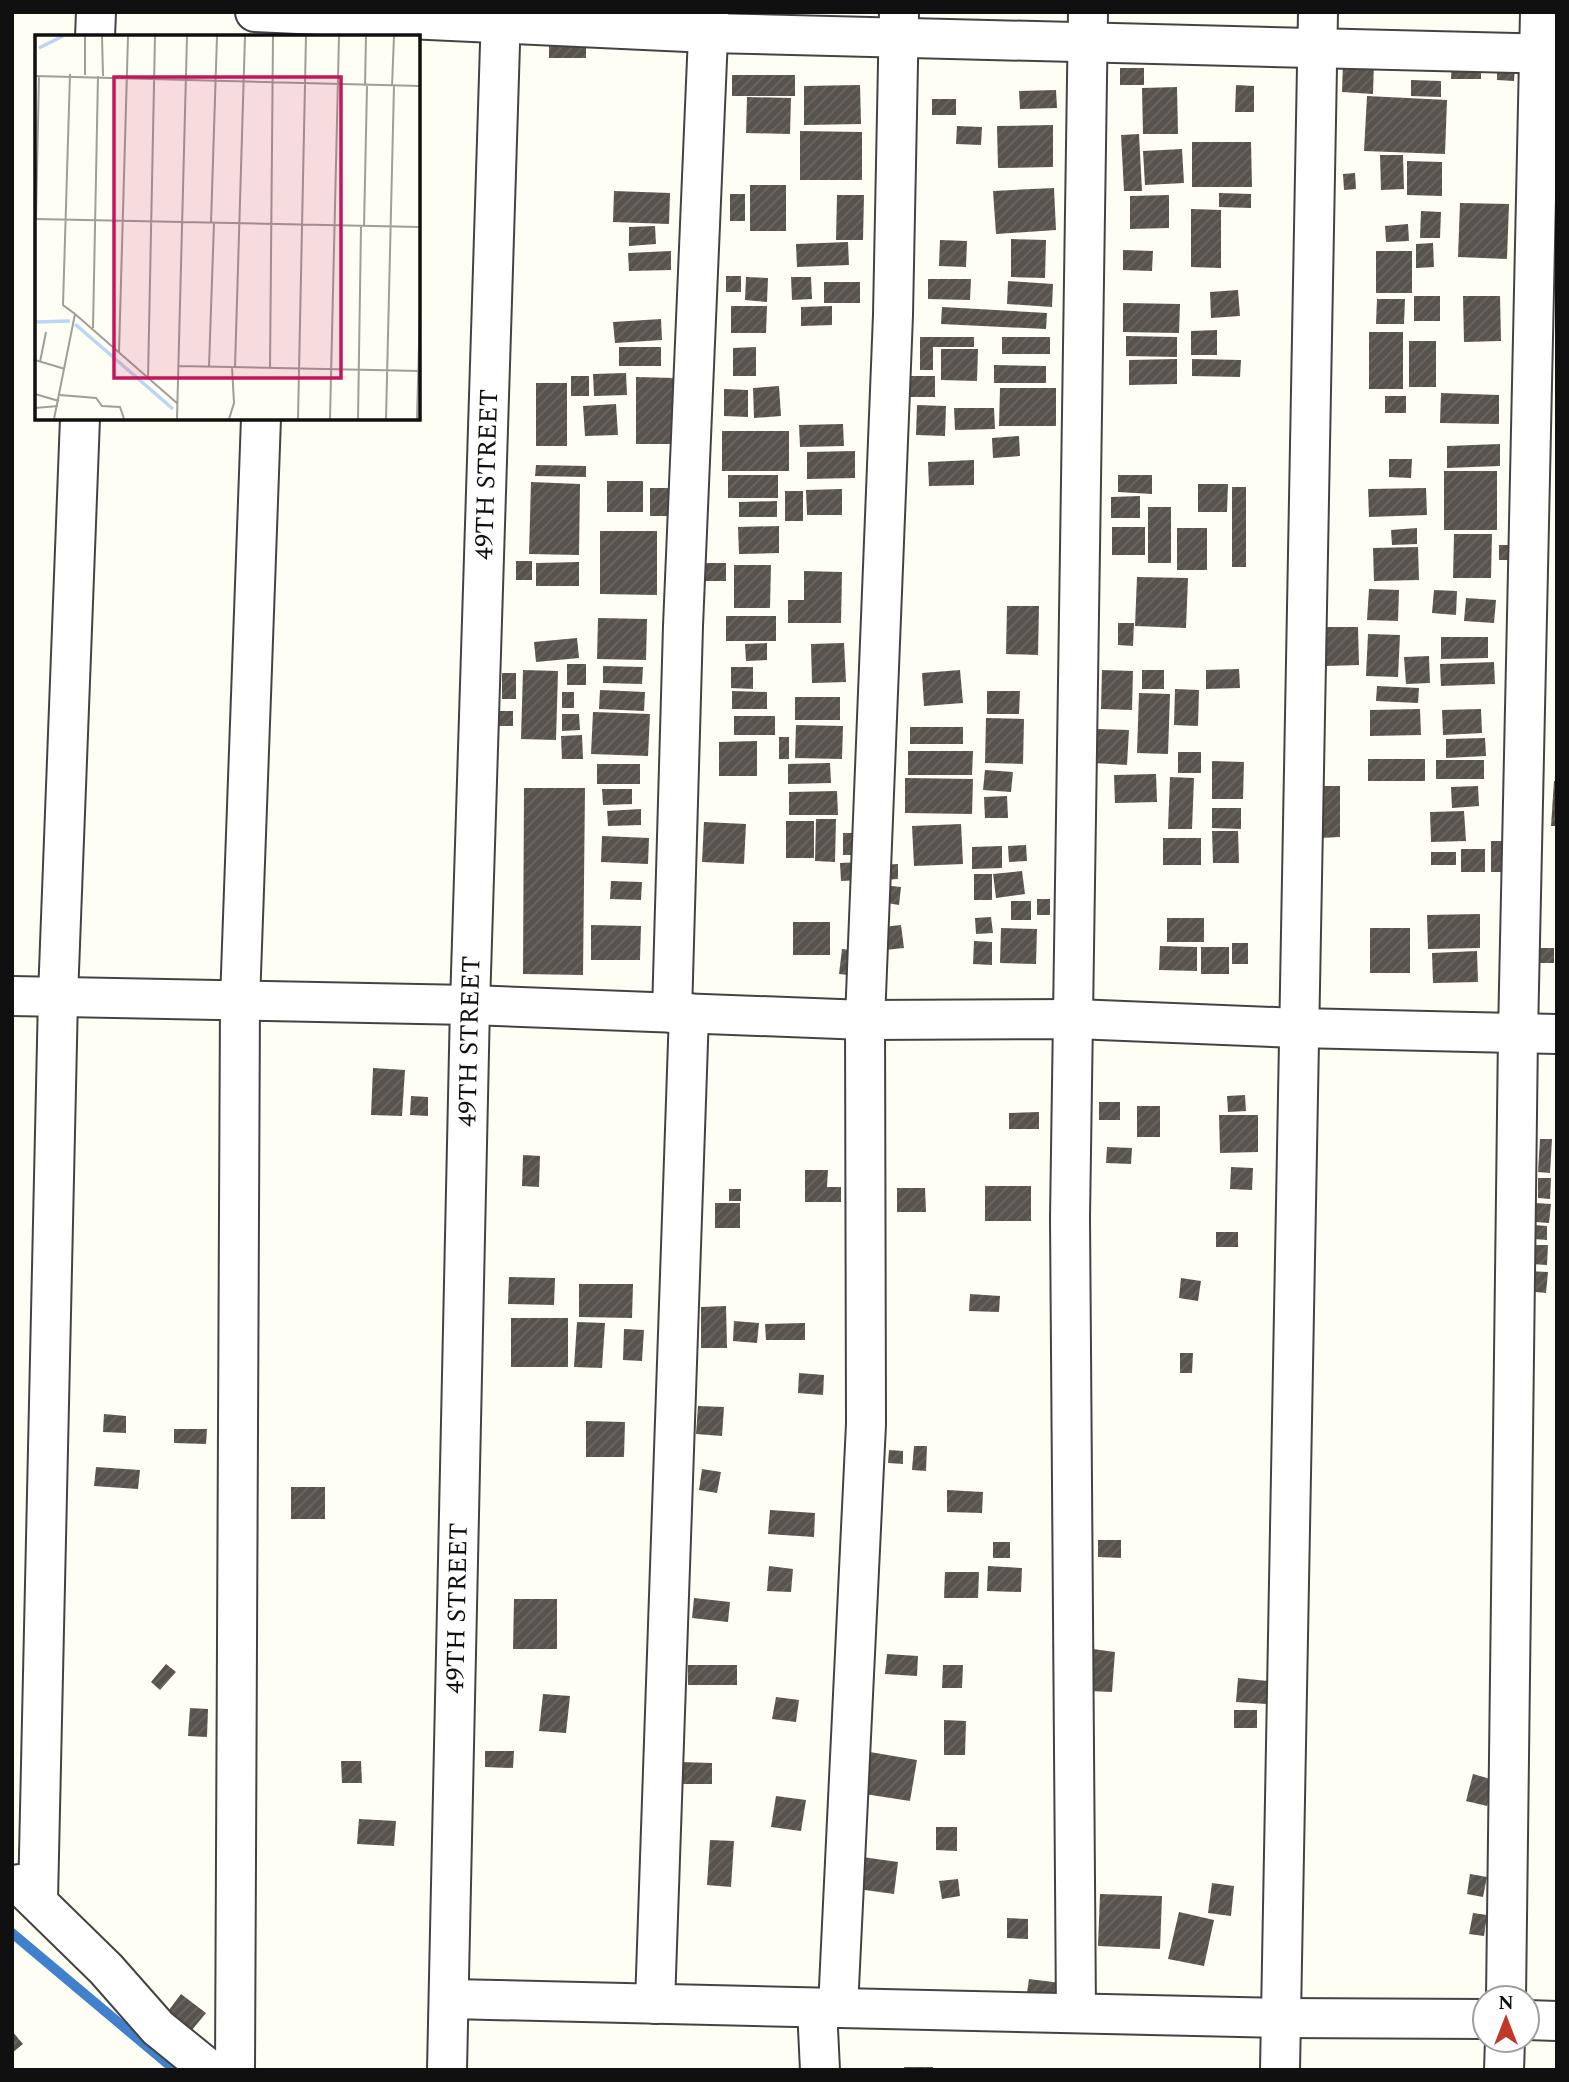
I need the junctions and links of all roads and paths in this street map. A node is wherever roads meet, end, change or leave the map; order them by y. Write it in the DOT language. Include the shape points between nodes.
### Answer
graph roads {
  1 [pos="96,12"];
  2 [pos="1540,12"];
  3 [pos="269,19"];
  4 [pos="501,19"];
  5 [pos="709,23"];
  6 [pos="899,24"];
  7 [pos="1088,27"];
  8 [pos="1317,30"];
  9 [pos="95,35"];
  10 [pos="1548,54"];
  11 [pos="80,420"];
  12 [pos="261,420"];
  13 [pos="12,996"];
  14 [pos="58,997"];
  15 [pos="240,1001"];
  16 [pos="471,1005"];
  17 [pos="680,1013"];
  18 [pos="1075,1019"];
  19 [pos="865,1020"];
  20 [pos="1298,1028"];
  21 [pos="1518,1034"];
  22 [pos="1557,1034"];
  23 [pos="25,1889"];
  24 [pos="1506,1984"];
  25 [pos="450,1999"];
  26 [pos="655,2004"];
  27 [pos="827,2008"];
  28 [pos="1076,2013"];
  29 [pos="1281,2018"];
  30 [pos="1471,2019"];
  31 [pos="210,2070"];
  32 [pos="235,2070"];
  33 [pos="447,2070"];
  34 [pos="820,2070"];
  35 [pos="1280,2070"];
  1 -- 9 [label="street"];
  2 -- 10 [label="street"];
  3 -- 4 [label="street"];
  4 -- 5 [label="street"];
  4 -- 16 [label="street, 49TH STREET"];
  5 -- 6 [label="street"];
  5 -- 17 [label="street" via="683,625"];
  6 -- 7 [label="street"];
  6 -- 19 [label="street" via="893,315"];
  7 -- 8 [label="street"];
  7 -- 18 [label="street"];
  8 -- 10 [label="street"];
  8 -- 20 [label="street"];
  10 -- 21 [label="street"];
  11 -- 14 [label="street"];
  12 -- 15 [label="street"];
  13 -- 14 [label="street"];
  14 -- 15 [label="street"];
  14 -- 23 [label="street"];
  15 -- 16 [label="street"];
  15 -- 32 [label="street"];
  16 -- 17 [label="street"];
  16 -- 25 [label="street, 49TH STREET"];
  17 -- 19 [label="street"];
  17 -- 26 [label="street"];
  18 -- 19 [label="street"];
  18 -- 20 [label="street"];
  18 -- 28 [label="street" via="1070,1232"];
  19 -- 27 [label="street" via="866,1424"];
  20 -- 21 [label="street"];
  20 -- 29 [label="street"];
  21 -- 22 [label="street"];
  21 -- 24 [label="street"];
  23 -- 31 [label="street" via="158,2028"];
  25 -- 26 [label="street"];
  25 -- 33 [label="street, 49TH STREET"];
  26 -- 27 [label="street"];
  27 -- 28 [label="street"];
  27 -- 34 [label="street"];
  28 -- 29 [label="street"];
  29 -- 30 [label="street"];
  29 -- 35 [label="street"];
}
